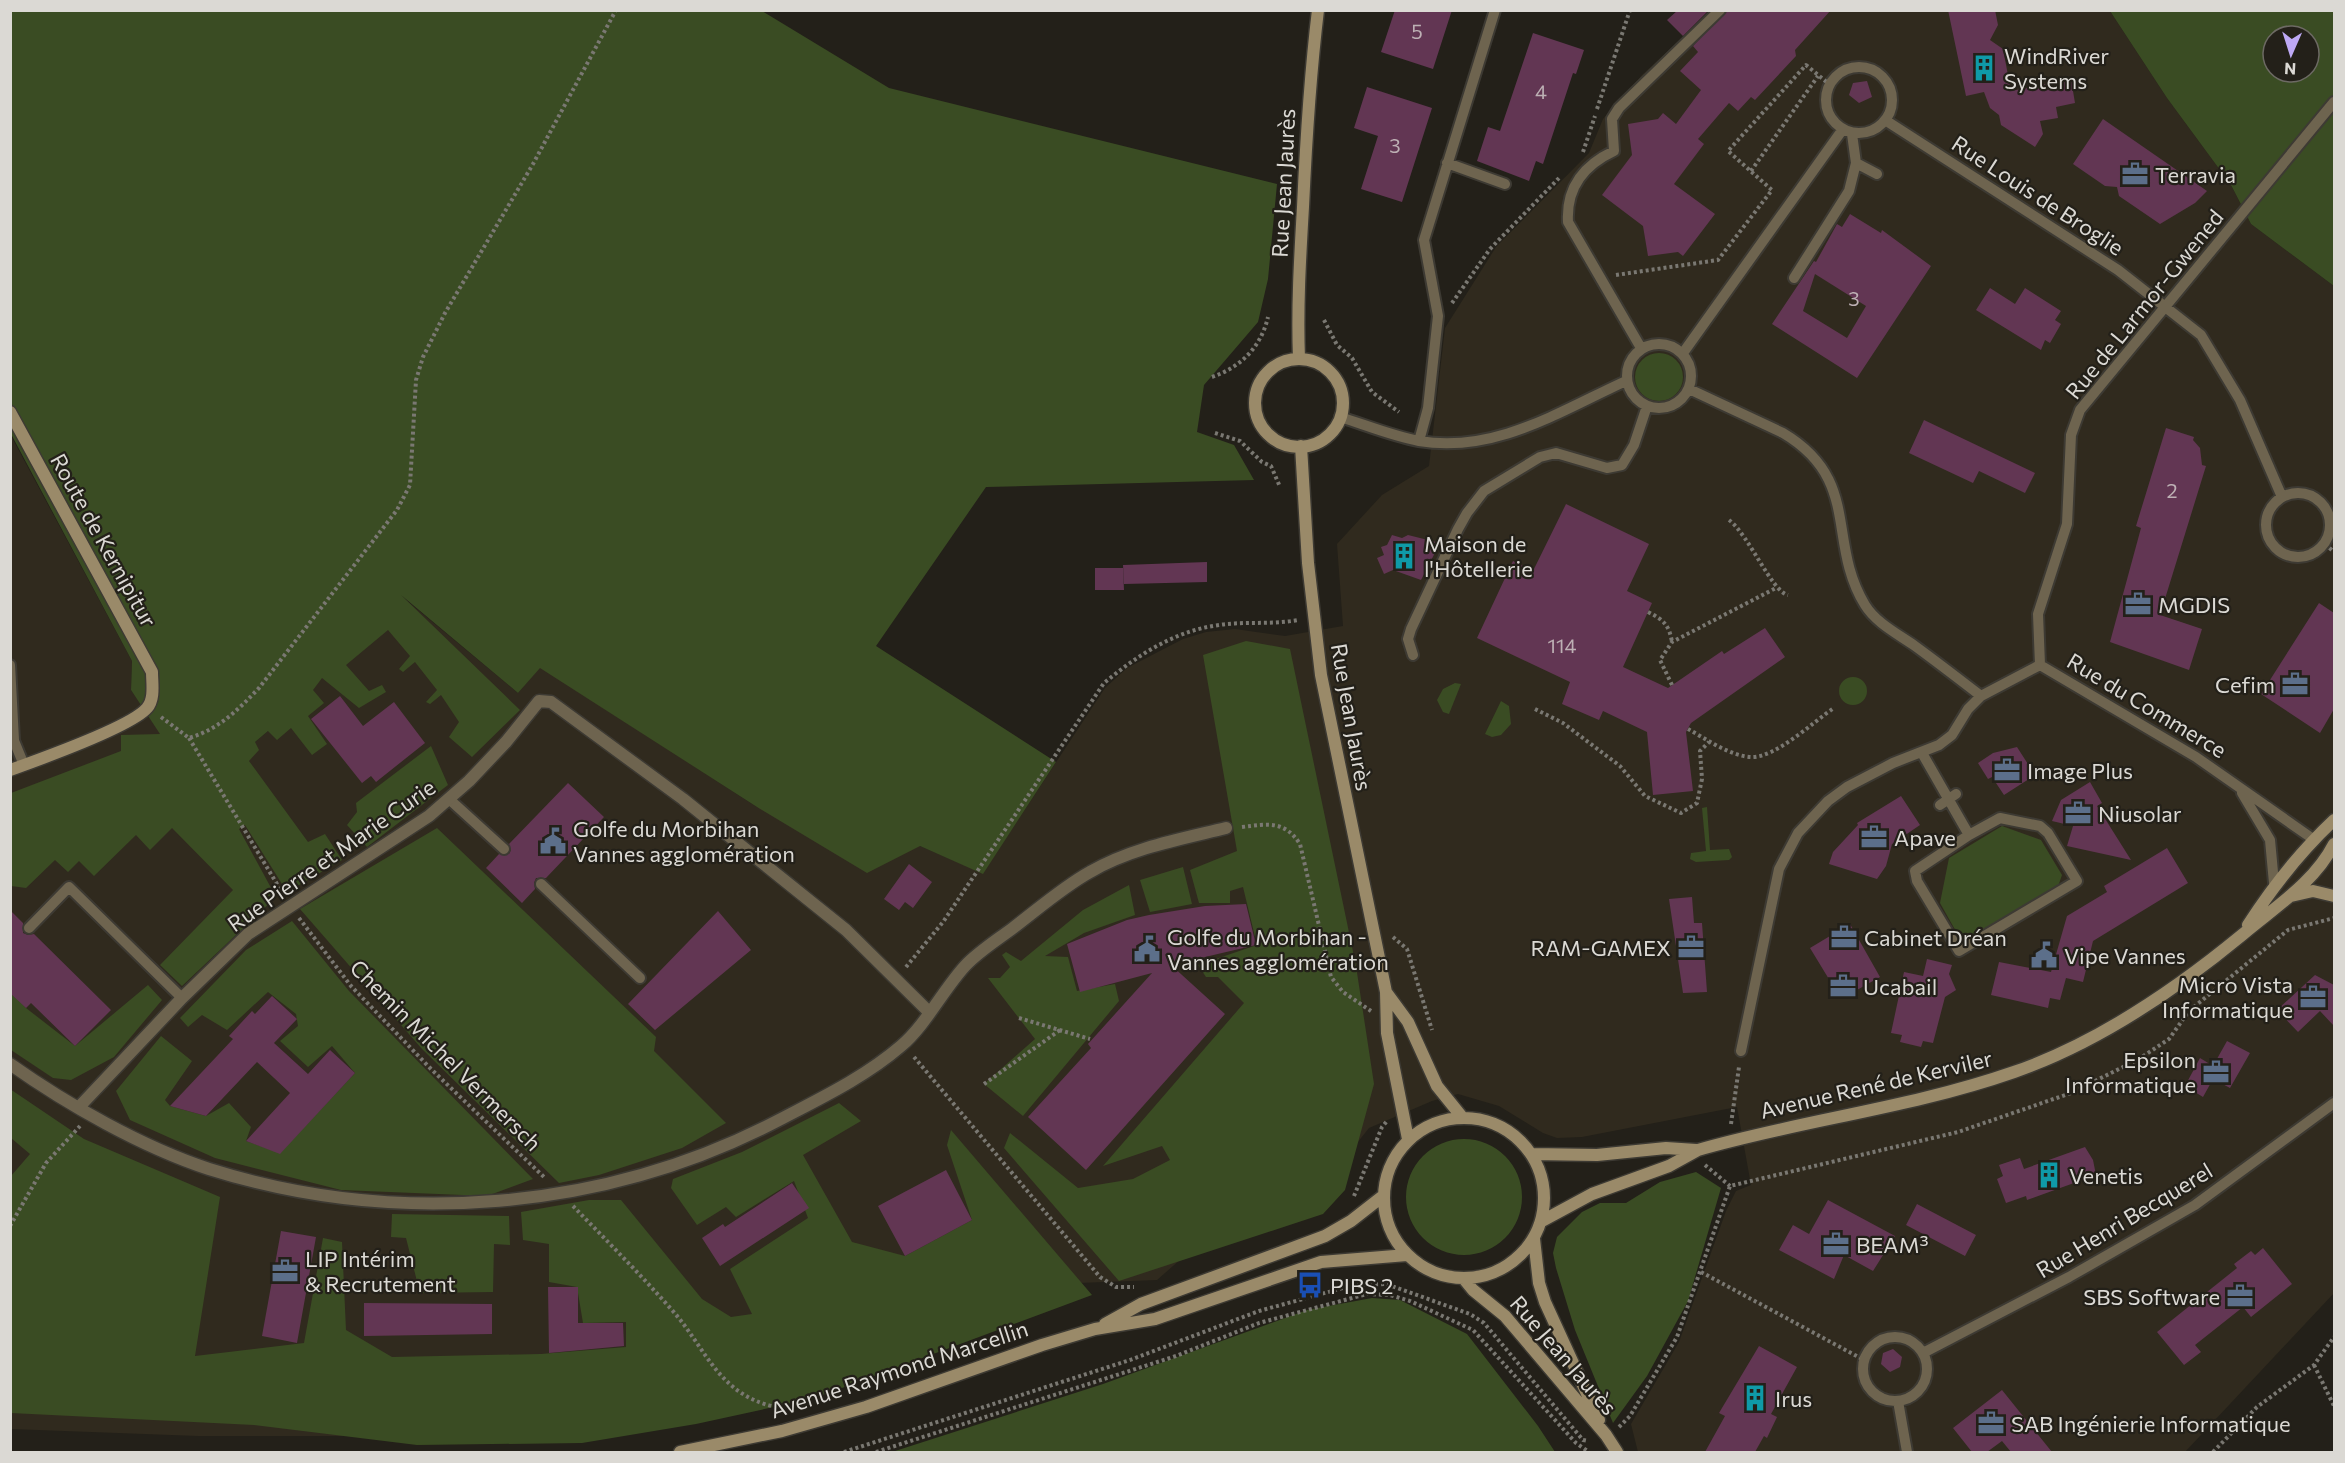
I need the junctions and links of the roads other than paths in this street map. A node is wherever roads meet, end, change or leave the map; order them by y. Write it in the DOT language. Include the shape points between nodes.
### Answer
graph roads {
  1 [pos="1318,10"];
  2 [pos="1495,10"];
  3 [pos="1720,10"];
  4 [pos="2334,102"];
  5 [pos="1886,120"];
  6 [pos="1848,132"];
  7 [pos="1447,163"];
  8 [pos="1856,163"];
  9 [pos="1877,174"];
  10 [pos="1504,184"];
  11 [pos="1794,278"];
  12 [pos="2167,307"];
  13 [pos="1641,348"];
  14 [pos="1683,353"];
  15 [pos="1299,359"];
  16 [pos="1626,381"];
  17 [pos="1689,389"];
  18 [pos="1647,406"];
  19 [pos="10,412"];
  20 [pos="1340,417"];
  21 [pos="1419,441"];
  22 [pos="1301,446"];
  23 [pos="2282,497"];
  24 [pos="1413,655"];
  25 [pos="10,665"];
  26 [pos="2040,665"];
  27 [pos="1981,696"];
  28 [pos="12,736"];
  29 [pos="1922,753"];
  30 [pos="24,765"];
  31 [pos="10,770"];
  32 [pos="2240,790"];
  33 [pos="448,799"];
  34 [pos="2334,820"];
  35 [pos="1226,828"];
  36 [pos="1969,835"];
  37 [pos="2313,839"];
  38 [pos="504,849"];
  39 [pos="2333,850"];
  40 [pos="2274,883"];
  41 [pos="541,884"];
  42 [pos="2290,896"];
  43 [pos="2334,896"];
  44 [pos="29,928"];
  45 [pos="2242,934"];
  46 [pos="640,978"];
  47 [pos="1386,992"];
  48 [pos="182,998"];
  49 [pos="928,1012"];
  50 [pos="1741,1051"];
  51 [pos="10,1064"];
  52 [pos="2334,1103"];
  53 [pos="85,1110"];
  54 [pos="1462,1117"];
  55 [pos="1408,1140"];
  56 [pos="1698,1150"];
  57 [pos="1532,1154"];
  58 [pos="1383,1196"];
  59 [pos="1542,1221"];
  60 [pos="1534,1239"];
  61 [pos="1407,1255"];
  62 [pos="1464,1279"];
  63 [pos="1095,1329"];
  64 [pos="1923,1353"];
  65 [pos="1898,1401"];
  66 [pos="1606,1434"];
  67 [pos="680,1452"];
  68 [pos="1617,1452"];
  69 [pos="1907,1452"];
  1 -- 15 [label="main road, Rue Jean Jaurès" via="1304,187"];
  2 -- 7 [label="lane"];
  3 -- 13 [label="lane" via="1619,108 1612,119 1614,151 1586,168 1576,183 1569,206 1568,222"];
  4 -- 12 [label="lane, Rue de Larmor-Gwened"];
  5 -- 6 [label="lane" via="1866,134"];
  5 -- 6 [label="lane" via="1893,99 1890,85 1875,69 1849,68 1829,84 1826,104 1833,122"];
  5 -- 12 [label="lane, Rue Louis de Broglie" via="2118,270"];
  6 -- 8 [label="lane"];
  6 -- 14 [label="lane"];
  7 -- 10 [label="lane"];
  7 -- 21 [label="lane" via="1424,240 1438,316 1428,408"];
  8 -- 9 [label="lane"];
  8 -- 11 [label="lane" via="1849,191"];
  12 -- 23 [label="lane, Rue Louis de Broglie" via="2201,335 2240,400"];
  12 -- 26 [label="lane, Rue de Larmor-Gwened" via="2080,410 2074,423 2067,524 2038,614"];
  13 -- 14 [label="lane" via="1663,343"];
  13 -- 16 [label="lane" via="1626,368"];
  14 -- 17 [label="lane" via="1692,374"];
  15 -- 20 [label="main road" via="1319,364 1334,378 1342,397"];
  15 -- 22 [label="main road" via="1285,361 1268,372 1256,390 1254,404 1269,435 1287,445"];
  16 -- 18 [label="lane" via="1637,400"];
  16 -- 21 [label="lane" via="1498,438 1461,444"];
  17 -- 18 [label="lane" via="1668,407"];
  17 -- 27 [label="lane" via="1797,441 1822,465 1832,483 1856,589 1867,608"];
  18 -- 24 [label="lane" via="1634,445 1622,465 1607,468 1556,453 1540,457 1484,491 1458,529 1411,628 1408,639"];
  19 -- 30 [label="main road, Route de Kernipitur" via="152,672 153,691 149,707 131,720"];
  20 -- 21 [label="lane"];
  20 -- 22 [label="main road" via="1325,438"];
  22 -- 47 [label="main road, Rue Jean Jaurès" via="1313,618 1323,687"];
  23 -- 23 [label="lane" via="2303,493 2322,503 2331,523 2325,544 2314,553 2291,557 2273,547 2265,526 2267,514"];
  25 -- 28 [label="lane"];
  26 -- 27 [label="lane, Rue du Commerce"];
  26 -- 32 [label="lane, Rue du Commerce" via="2196,757"];
  27 -- 29 [label="lane" via="1952,735"];
  28 -- 30 [label="lane"];
  29 -- 36 [label="lane"];
  29 -- 50 [label="lane" via="1847,787 1828,801 1798,834 1779,869"];
  30 -- 31 [label="main road"];
  32 -- 37 [label="lane, Rue du Commerce"];
  32 -- 40 [label="lane, Rue du Commerce" via="2270,840"];
  33 -- 38 [label="lane"];
  33 -- 48 [label="street, Rue Pierre et Marie Curie" via="396,840 248,934"];
  33 -- 49 [label="street, Rue Pierre et Marie Curie" via="506,742 533,705 538,701 551,702 692,806 846,930"];
  34 -- 37 [label="main road, Avenue René de Kerviler"];
  35 -- 49 [label="street" via="1157,845 1091,871 967,964"];
  36 -- 36 [label="lane" via="1915,871 1917,881 1959,951 2078,881 2040,825 2000,818"];
  37 -- 39 [label="main road, Rue du Commerce"];
  37 -- 40 [label="main road, Avenue René de Kerviler"];
  39 -- 42 [label="main road, Avenue René de Kerviler"];
  40 -- 45 [label="main road, Avenue René de Kerviler"];
  41 -- 46 [label="lane"];
  42 -- 43 [label="main road" via="2313,891"];
  42 -- 45 [label="main road, Avenue René de Kerviler"];
  44 -- 48 [label="lane" via="69,887"];
  45 -- 56 [label="main road, Avenue René de Kerviler" via="2166,995 2091,1038 2016,1072 1926,1098"];
  47 -- 54 [label="main road, Rue Jean Jaurès" via="1408,1022 1437,1086"];
  47 -- 55 [label="main road, Rue Jean Jaurès" via="1387,1033"];
  48 -- 53 [label="street, Rue Pierre et Marie Curie"];
  49 -- 53 [label="street" via="903,1045 842,1087 716,1150 672,1166 583,1188 501,1201 415,1204 319,1195 280,1187 206,1168 130,1136"];
  51 -- 53 [label="street"];
  52 -- 64 [label="lane, Rue Henri Becquerel" via="2195,1205 2069,1277"];
  54 -- 55 [label="main road" via="1442,1120"];
  54 -- 57 [label="main road" via="1489,1121 1513,1134"];
  55 -- 58 [label="main road" via="1394,1156"];
  56 -- 57 [label="main road, Avenue René de Kerviler"];
  56 -- 59 [label="main road, Avenue René de Kerviler" via="1669,1166 1592,1194"];
  57 -- 59 [label="main road" via="1544,1186"];
  58 -- 61 [label="main road" via="1385,1218 1393,1238"];
  58 -- 63 [label="main road, Avenue Raymond Marcellin" via="1325,1236 1141,1304"];
  59 -- 60 [label="main road"];
  60 -- 62 [label="main road" via="1521,1256 1504,1268"];
  60 -- 66 [label="main road, Rue Jean Jaurès" via="1545,1302"];
  61 -- 62 [label="main road" via="1433,1273"];
  61 -- 63 [label="main road, Avenue Raymond Marcellin" via="1321,1262 1155,1319"];
  62 -- 66 [label="main road, Rue Jean Jaurès" via="1505,1316"];
  63 -- 67 [label="main road, Avenue Raymond Marcellin" via="866,1407 782,1431"];
  64 -- 65 [label="lane" via="1928,1371 1921,1388"];
  64 -- 65 [label="lane" via="1912,1341 1895,1337 1873,1346 1864,1360 1865,1380 1870,1389 1878,1396"];
  65 -- 69 [label="lane"];
  66 -- 68 [label="main road, Rue Jean Jaurès"];
}
